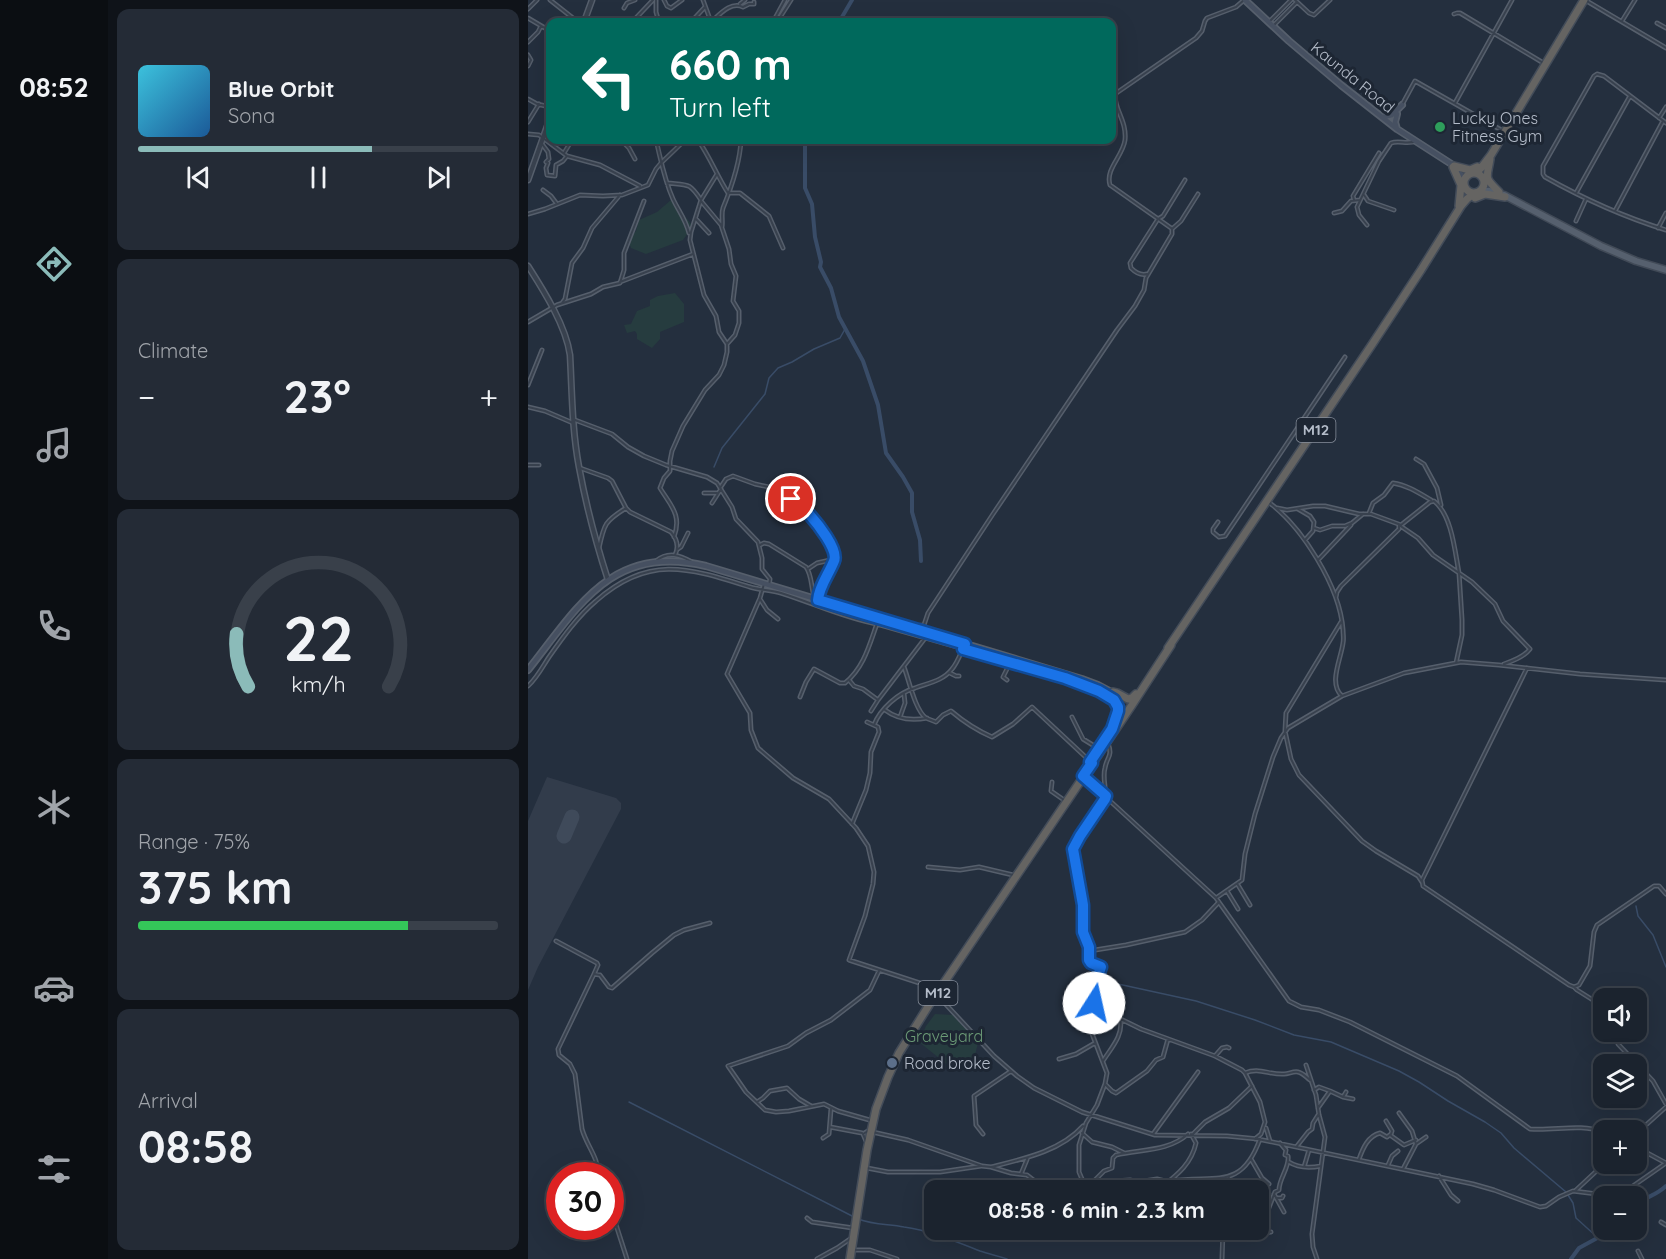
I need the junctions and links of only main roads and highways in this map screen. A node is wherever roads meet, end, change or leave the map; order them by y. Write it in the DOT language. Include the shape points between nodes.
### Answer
graph roads {
  1 [pos="1245,0"];
  2 [pos="1584,0"];
  3 [pos="1402,105"];
  4 [pos="1397,114"];
  5 [pos="1383,117"];
  6 [pos="1397,129"];
  7 [pos="1489,158"];
  8 [pos="1453,166"];
  9 [pos="1473,173"];
  10 [pos="1484,179"];
  11 [pos="1464,184"];
  12 [pos="1478,192"];
  13 [pos="1504,195"];
  14 [pos="1459,208"];
  15 [pos="1666,270"];
  16 [pos="1171,645"];
  17 [pos="528,670"];
  18 [pos="1142,687"];
  19 [pos="1113,692"];
  20 [pos="1129,703"];
  21 [pos="1093,760"];
  22 [pos="850,1259"];
  1 -- 5 [label="main road, Kaunda Road"];
  2 -- 7 [label="highway, M12"];
  3 -- 5 [label="main road" via="1392,115"];
  4 -- 6 [label="main road"];
  5 -- 6 [label="main road, Kaunda Road"];
  6 -- 8 [label="main road, Kaunda Road"];
  7 -- 8 [label="highway" via="1473,169"];
  7 -- 9 [label="highway, M12"];
  7 -- 10 [label="highway, M12"];
  7 -- 13 [label="highway" via="1486,177"];
  8 -- 9 [label="main road, Kaunda Road"];
  8 -- 11 [label="main road, Kaunda Road"];
  8 -- 14 [label="highway" via="1461,185"];
  9 -- 10 [label="highway"];
  9 -- 11 [label="highway, M12"];
  10 -- 12 [label="highway, M12"];
  10 -- 13 [label="main road"];
  11 -- 12 [label="highway" via="1469,192"];
  11 -- 14 [label="highway, M12"];
  12 -- 13 [label="main road" via="1490,190"];
  12 -- 14 [label="highway, M12"];
  13 -- 14 [label="highway" via="1485,194"];
  13 -- 15 [label="main road" via="1601,246"];
  14 -- 16 [label="highway, M12" via="1406,294"];
  16 -- 18 [label="highway, M12"];
  16 -- 20 [label="highway, M12"];
  17 -- 19 [label="main road" via="596,588 630,569 672,561 694,563 767,584 878,621 922,628 928,636"];
  18 -- 19 [label="highway" via="1130,699"];
  18 -- 20 [label="highway, M12"];
  19 -- 20 [label="main road"];
  20 -- 21 [label="highway, M12"];
  20 -- 21 [label="highway, M12"];
  21 -- 22 [label="highway, M12" via="899,1053 867,1133"];
}
